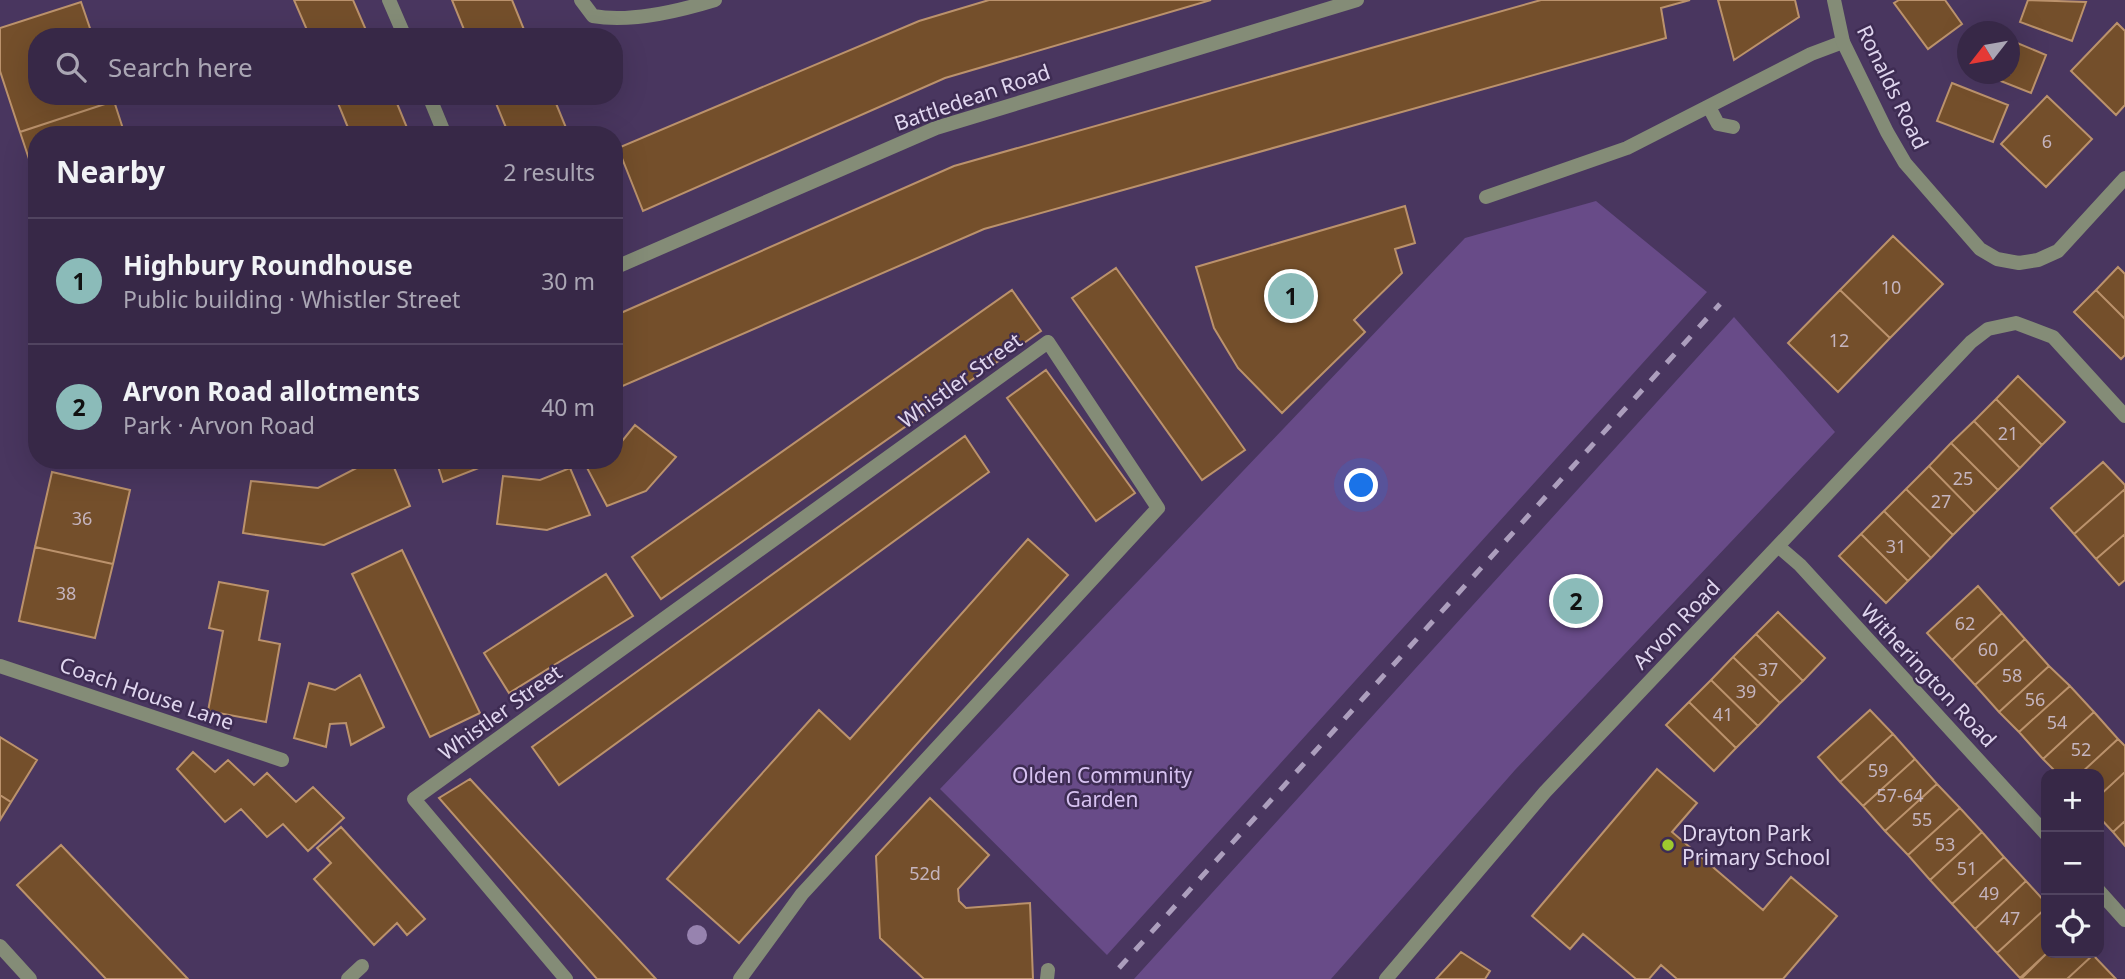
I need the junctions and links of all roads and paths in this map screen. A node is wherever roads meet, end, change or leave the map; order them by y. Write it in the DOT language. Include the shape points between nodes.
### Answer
graph roads {
  1 [pos="389,0"];
  2 [pos="581,0"];
  3 [pos="715,0"];
  4 [pos="1357,0"];
  5 [pos="1834,0"];
  6 [pos="401,28"];
  7 [pos="1843,42"];
  8 [pos="433,105"];
  9 [pos="1709,107"];
  10 [pos="441,126"];
  11 [pos="1733,127"];
  12 [pos="2125,178"];
  13 [pos="1486,197"];
  14 [pos="623,264"];
  15 [pos="2125,416"];
  16 [pos="1779,547"];
  17 [pos="0,666"];
  18 [pos="282,761"];
  19 [pos="2044,832"];
  20 [pos="2103,895"];
  21 [pos="2125,920"];
  22 [pos="0,946"];
  23 [pos="362,966"];
  24 [pos="30,979"];
  25 [pos="348,979"];
  26 [pos="566,979"];
  27 [pos="740,979"];
  28 [pos="1387,979"];
  1 -- 6 [label="street"];
  2 -- 3 [label="street" via="593,16 610,19 686,9"];
  4 -- 14 [label="street, Battledean Road" via="936,128"];
  5 -- 7 [label="street, Ronalds Road"];
  7 -- 9 [label="street"];
  7 -- 12 [label="street, Ronalds Road" via="1905,163 1980,249 1997,259 2019,263 2058,251"];
  8 -- 10 [label="street"];
  9 -- 11 [label="street" via="1718,124"];
  9 -- 13 [label="street" via="1627,148"];
  15 -- 16 [label="street, Arvon Road" via="2053,337 2016,323 1988,329"];
  16 -- 19 [label="street, Witherington Road"];
  16 -- 28 [label="street, Arvon Road" via="1545,792"];
  17 -- 18 [label="street, Coach House Lane"];
  20 -- 21 [label="street"];
  22 -- 24 [label="street"];
  23 -- 25 [label="street"];
  26 -- 27 [label="street, Whistler Street" via="414,799 1048,342 1158,508 802,894"];
}
